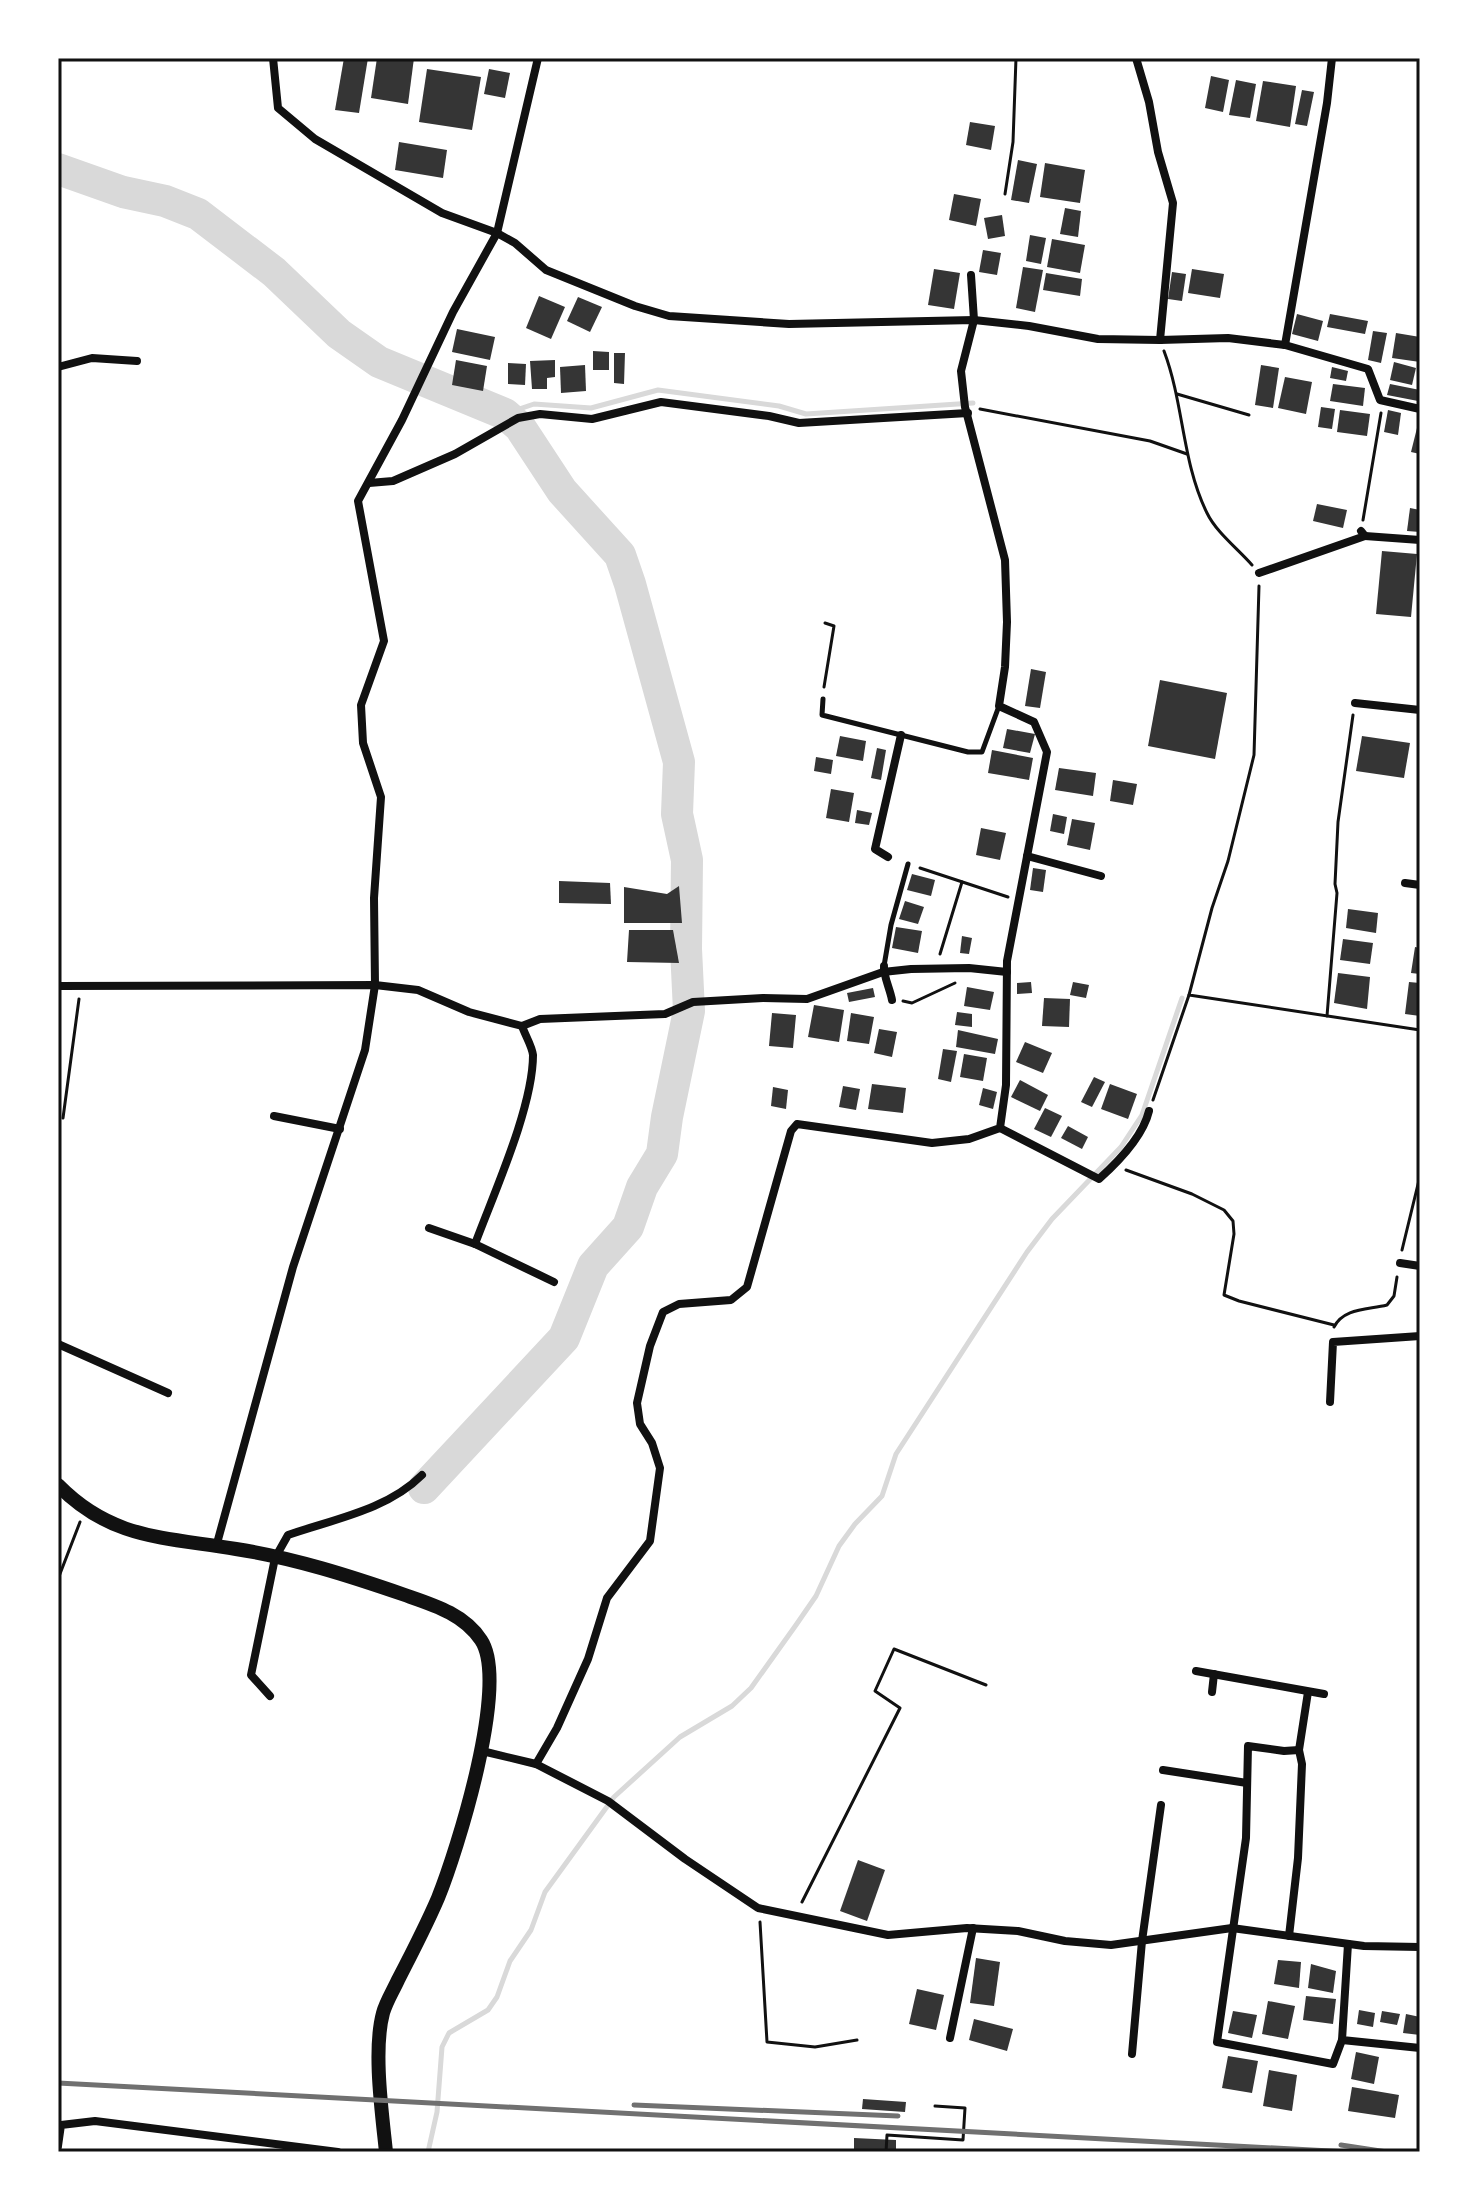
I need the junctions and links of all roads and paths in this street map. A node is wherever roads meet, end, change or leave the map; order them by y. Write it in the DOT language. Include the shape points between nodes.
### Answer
graph roads {
  1 [pos="273,58"];
  2 [pos="538,58"];
  3 [pos="1016,58"];
  4 [pos="1136,58"];
  5 [pos="1332,58"];
  6 [pos="1005,194"];
  7 [pos="497,233"];
  8 [pos="971,275"];
  9 [pos="974,320"];
  10 [pos="1160,340"];
  11 [pos="1285,345"];
  12 [pos="137,361"];
  13 [pos="58,367"];
  14 [pos="1177,394"];
  15 [pos="1381,402"];
  16 [pos="966,407"];
  17 [pos="1420,409"];
  18 [pos="1249,415"];
  19 [pos="1187,454"];
  20 [pos="369,483"];
  21 [pos="1363,534"];
  22 [pos="1420,540"];
  23 [pos="1259,573"];
  24 [pos="825,623"];
  25 [pos="823,699"];
  26 [pos="1355,703"];
  27 [pos="999,706"];
  28 [pos="1420,710"];
  29 [pos="901,735"];
  30 [pos="1027,856"];
  31 [pos="888,857"];
  32 [pos="908,864"];
  33 [pos="1101,876"];
  34 [pos="962,882"];
  35 [pos="1405,883"];
  36 [pos="1420,885"];
  37 [pos="1008,897"];
  38 [pos="1019,900"];
  39 [pos="939,965"];
  40 [pos="969,968"];
  41 [pos="884,969"];
  42 [pos="1007,972"];
  43 [pos="964,978"];
  44 [pos="375,985"];
  45 [pos="58,986"];
  46 [pos="80,986"];
  47 [pos="1189,995"];
  48 [pos="892,1000"];
  49 [pos="1327,1016"];
  50 [pos="522,1026"];
  51 [pos="1420,1030"];
  52 [pos="1149,1111"];
  53 [pos="274,1116"];
  54 [pos="63,1118"];
  55 [pos="1000,1128"];
  56 [pos="340,1129"];
  57 [pos="1114,1165"];
  58 [pos="1420,1176"];
  59 [pos="429,1228"];
  60 [pos="475,1244"];
  61 [pos="1400,1263"];
  62 [pos="1420,1266"];
  63 [pos="554,1282"];
  64 [pos="1334,1325"];
  65 [pos="1420,1336"];
  66 [pos="1333,1342"];
  67 [pos="58,1344"];
  68 [pos="168,1393"];
  69 [pos="1330,1402"];
  70 [pos="422,1475"];
  71 [pos="58,1485"];
  72 [pos="85,1508"];
  73 [pos="216,1547"];
  74 [pos="275,1558"];
  75 [pos="58,1579"];
  76 [pos="1196,1671"];
  77 [pos="1214,1674"];
  78 [pos="986,1685"];
  79 [pos="1212,1692"];
  80 [pos="1308,1692"];
  81 [pos="1324,1694"];
  82 [pos="270,1696"];
  83 [pos="1299,1750"];
  84 [pos="482,1751"];
  85 [pos="536,1764"];
  86 [pos="1163,1770"];
  87 [pos="1247,1783"];
  88 [pos="1161,1805"];
  89 [pos="758,1908"];
  90 [pos="795,1916"];
  91 [pos="973,1928"];
  92 [pos="1232,1928"];
  93 [pos="1289,1936"];
  94 [pos="1142,1941"];
  95 [pos="1348,1944"];
  96 [pos="1420,1947"];
  97 [pos="950,2038"];
  98 [pos="857,2040"];
  99 [pos="1342,2040"];
  100 [pos="1420,2048"];
  101 [pos="1132,2054"];
  102 [pos="935,2106"];
  103 [pos="58,2146"];
  104 [pos="338,2152"];
  105 [pos="386,2152"];
  106 [pos="886,2152"];
  1 -- 7 [label="street" via="278,108 315,139 442,213"];
  2 -- 7 [label="street"];
  3 -- 6 [label="path"];
  4 -- 10 [label="street" via="1173,203"];
  5 -- 11 [label="street"];
  7 -- 9 [label="street" via="546,270 669,316 789,324"];
  7 -- 20 [label="street"];
  8 -- 9 [label="street"];
  9 -- 10 [label="street" via="1083,338"];
  9 -- 16 [label="street" via="961,371"];
  10 -- 11 [label="street" via="1216,337"];
  10 -- 14 [label="path"];
  11 -- 15 [label="street" via="1368,369"];
  12 -- 13 [label="street" via="92,358"];
  14 -- 18 [label="path"];
  14 -- 19 [label="path"];
  15 -- 17 [label="street"];
  15 -- 21 [label="path"];
  16 -- 19 [label="path" via="1150,441"];
  16 -- 20 [label="street" via="799,423 661,402 592,419 540,414 514,420 393,481"];
  16 -- 27 [label="street" via="1005,560 1007,622"];
  19 -- 23 [label="path" via="1207,516"];
  20 -- 44 [label="street" via="358,501 384,641 361,705 363,743 381,797"];
  21 -- 22 [label="street"];
  21 -- 23 [label="street"];
  23 -- 47 [label="path" via="1254,755"];
  24 -- 25 [label="path" via="834,626"];
  25 -- 29 [label="lane" via="822,715"];
  26 -- 28 [label="street"];
  26 -- 49 [label="path" via="1338,822"];
  27 -- 29 [label="lane" via="982,752"];
  27 -- 30 [label="street" via="1034,722 1047,752"];
  29 -- 31 [label="street" via="875,849"];
  30 -- 33 [label="street"];
  30 -- 38 [label="street"];
  32 -- 34 [label="path"];
  32 -- 41 [label="lane"];
  34 -- 37 [label="path"];
  34 -- 39 [label="path"];
  35 -- 36 [label="street"];
  37 -- 38 [label="street"];
  38 -- 42 [label="street"];
  39 -- 40 [label="street"];
  39 -- 41 [label="street"];
  40 -- 42 [label="street"];
  40 -- 43 [label="street"];
  41 -- 48 [label="street"];
  41 -- 50 [label="street" via="807,999 689,1003 665,1014 540,1019"];
  42 -- 55 [label="street" via="1006,1085"];
  43 -- 48 [label="path" via="912,1003"];
  44 -- 46 [label="street"];
  44 -- 50 [label="street" via="418,990 469,1012"];
  44 -- 56 [label="street" via="365,1050"];
  45 -- 46 [label="street"];
  46 -- 54 [label="path"];
  47 -- 49 [label="path"];
  47 -- 52 [label="path"];
  49 -- 51 [label="path"];
  50 -- 60 [label="street" via="533,1052 531,1073 520,1120"];
  52 -- 57 [label="street"];
  53 -- 56 [label="street"];
  55 -- 57 [label="street" via="1099,1179"];
  55 -- 85 [label="street" via="969,1139 932,1143 797,1124 791,1131 747,1287 731,1300 679,1304 663,1312 637,1403 640,1424 660,1468 650,1541 607,1598 588,1659"];
  56 -- 73 [label="street" via="293,1267"];
  57 -- 64 [label="path" via="1224,1210 1233,1221 1234,1234 1224,1295"];
  58 -- 61 [label="path"];
  59 -- 60 [label="street"];
  60 -- 63 [label="street"];
  61 -- 62 [label="street"];
  61 -- 64 [label="path" via="1394,1296 1387,1305 1349,1312"];
  64 -- 66 [label="path"];
  65 -- 66 [label="street"];
  66 -- 69 [label="street"];
  67 -- 68 [label="street"];
  70 -- 74 [label="street" via="405,1491 365,1510 288,1535"];
  71 -- 72 [label="main road"];
  72 -- 73 [label="main road" via="137,1534"];
  72 -- 75 [label="path"];
  73 -- 74 [label="main road"];
  74 -- 82 [label="street" via="251,1675"];
  74 -- 84 [label="main road" via="361,1580 468,1622 484,1643 488,1659"];
  76 -- 77 [label="street"];
  77 -- 79 [label="street"];
  77 -- 80 [label="street"];
  78 -- 90 [label="path" via="894,1649 875,1691 900,1708"];
  80 -- 81 [label="street"];
  80 -- 83 [label="street"];
  83 -- 87 [label="street" via="1248,1746"];
  83 -- 93 [label="street" via="1298,1858"];
  84 -- 85 [label="street"];
  84 -- 105 [label="main road" via="438,1898 384,2011 380,2033"];
  85 -- 89 [label="street" via="610,1802"];
  86 -- 87 [label="street"];
  87 -- 92 [label="street" via="1246,1838"];
  88 -- 94 [label="street"];
  89 -- 90 [label="street"];
  89 -- 98 [label="path" via="767,2042 815,2047"];
  90 -- 91 [label="street" via="888,1935"];
  91 -- 94 [label="street" via="1111,1945"];
  91 -- 97 [label="street"];
  92 -- 93 [label="street"];
  92 -- 94 [label="street"];
  92 -- 99 [label="street" via="1217,2042 1333,2064"];
  93 -- 95 [label="street"];
  94 -- 101 [label="street"];
  95 -- 96 [label="street"];
  95 -- 99 [label="street"];
  99 -- 100 [label="street"];
  102 -- 106 [label="path" via="965,2108 963,2140 887,2135"];
  103 -- 104 [label="street" via="61,2125 95,2121"];
}
